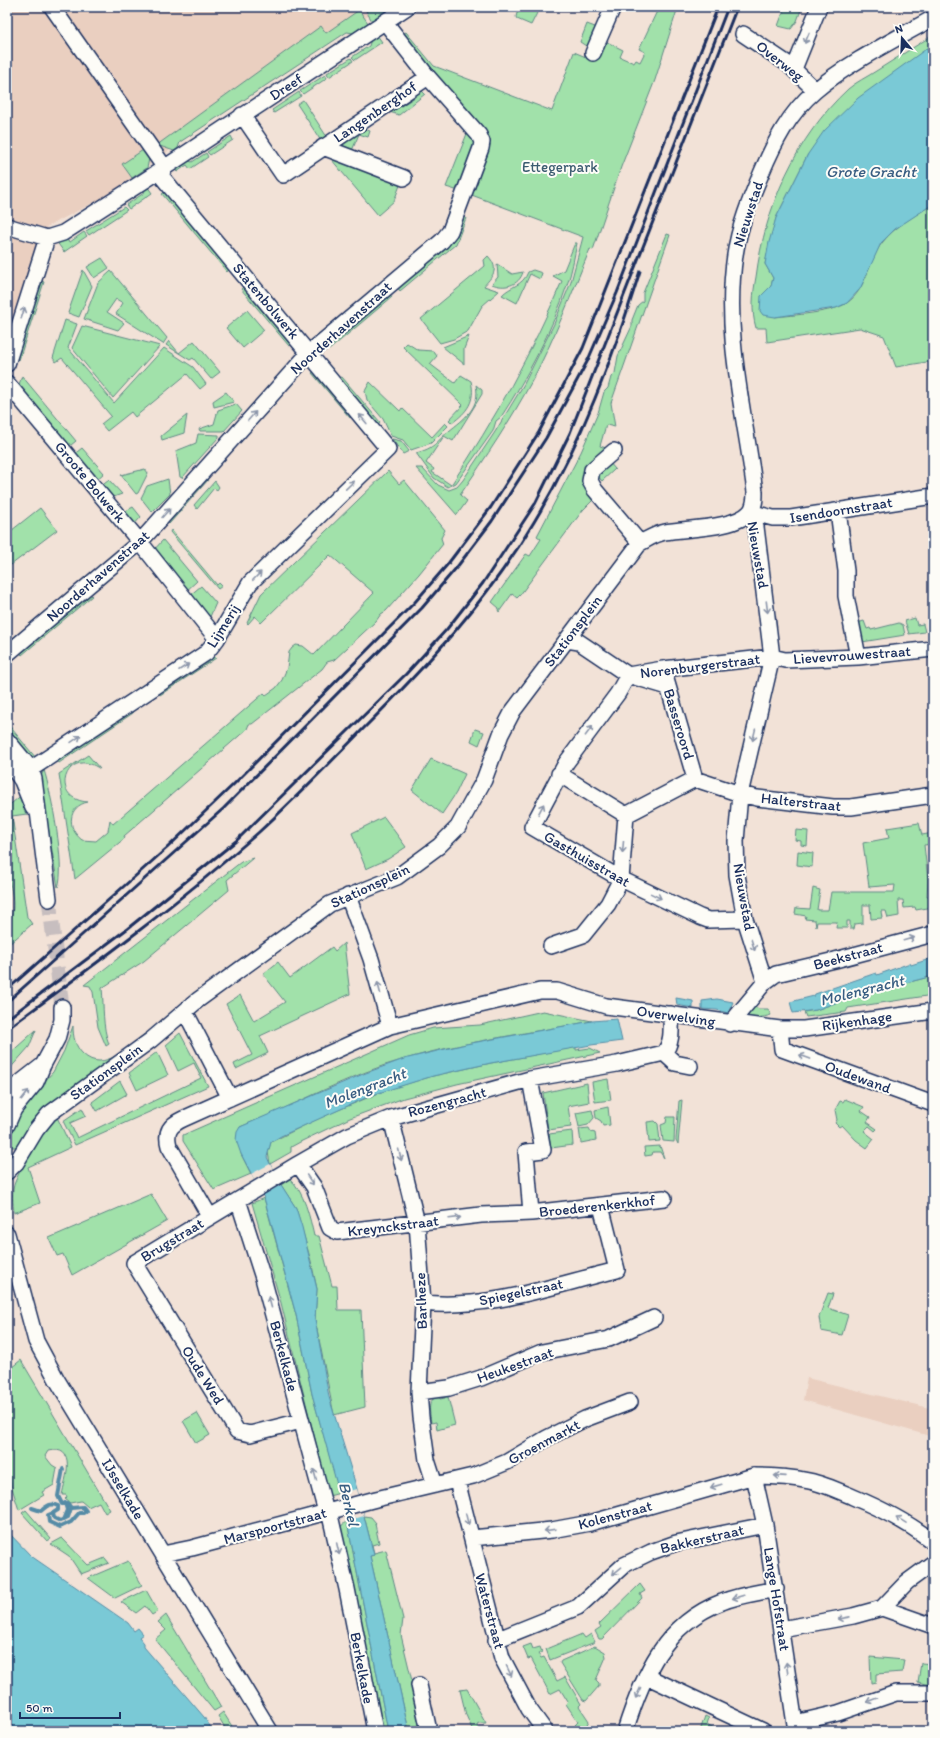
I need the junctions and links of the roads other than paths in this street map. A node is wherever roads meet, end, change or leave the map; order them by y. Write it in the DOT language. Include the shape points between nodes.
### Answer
graph roads {
  1 [pos="52,7"];
  2 [pos="407,7"];
  3 [pos="613,7"];
  4 [pos="819,7"];
  5 [pos="933,18"];
  6 [pos="385,22"];
  7 [pos="743,34"];
  8 [pos="593,53"];
  9 [pos="794,69"];
  10 [pos="428,77"];
  11 [pos="815,90"];
  12 [pos="242,115"];
  13 [pos="324,147"];
  14 [pos="162,170"];
  15 [pos="404,178"];
  16 [pos="7,226"];
  17 [pos="47,238"];
  18 [pos="309,353"];
  19 [pos="7,364"];
  20 [pos="7,383"];
  21 [pos="388,449"];
  22 [pos="614,451"];
  23 [pos="933,496"];
  24 [pos="838,511"];
  25 [pos="750,512"];
  26 [pos="636,539"];
  27 [pos="140,542"];
  28 [pos="217,639"];
  29 [pos="567,640"];
  30 [pos="933,649"];
  31 [pos="7,654"];
  32 [pos="772,657"];
  33 [pos="858,657"];
  34 [pos="663,669"];
  35 [pos="628,675"];
  36 [pos="668,687"];
  37 [pos="7,740"];
  38 [pos="7,759"];
  39 [pos="37,765"];
  40 [pos="563,768"];
  41 [pos="696,779"];
  42 [pos="740,794"];
  43 [pos="933,795"];
  44 [pos="626,815"];
  45 [pos="39,824"];
  46 [pos="621,879"];
  47 [pos="348,896"];
  48 [pos="49,900"];
  49 [pos="745,919"];
  50 [pos="933,934"];
  51 [pos="551,946"];
  52 [pos="765,982"];
  53 [pos="62,1007"];
  54 [pos="933,1011"];
  55 [pos="184,1012"];
  56 [pos="671,1014"];
  57 [pos="730,1024"];
  58 [pos="390,1026"];
  59 [pos="780,1029"];
  60 [pos="664,1053"];
  61 [pos="43,1065"];
  62 [pos="690,1066"];
  63 [pos="530,1079"];
  64 [pos="7,1093"];
  65 [pos="230,1098"];
  66 [pos="933,1104"];
  67 [pos="391,1118"];
  68 [pos="7,1125"];
  69 [pos="298,1164"];
  70 [pos="7,1172"];
  71 [pos="243,1197"];
  72 [pos="664,1198"];
  73 [pos="601,1206"];
  74 [pos="531,1213"];
  75 [pos="210,1217"];
  76 [pos="417,1223"];
  77 [pos="7,1234"];
  78 [pos="134,1263"];
  79 [pos="423,1303"];
  80 [pos="654,1318"];
  81 [pos="419,1392"];
  82 [pos="630,1402"];
  83 [pos="301,1421"];
  84 [pos="754,1476"];
  85 [pos="457,1481"];
  86 [pos="435,1485"];
  87 [pos="331,1511"];
  88 [pos="765,1525"];
  89 [pos="472,1538"];
  90 [pos="933,1542"];
  91 [pos="163,1554"];
  92 [pos="933,1563"];
  93 [pos="776,1589"];
  94 [pos="882,1608"];
  95 [pos="933,1626"];
  96 [pos="781,1629"];
  97 [pos="496,1640"];
  98 [pos="646,1676"];
  99 [pos="418,1685"];
  100 [pos="933,1693"];
  101 [pos="796,1727"];
  102 [pos="270,1731"];
  103 [pos="374,1731"];
  104 [pos="429,1731"];
  105 [pos="545,1731"];
  106 [pos="625,1731"];
  107 [pos="763,1731"];
  1 -- 14 [label="street"];
  2 -- 6 [label="street, Dreef"];
  3 -- 8 [label="street"];
  4 -- 9 [label="street, one-way"];
  5 -- 11 [label="street, Nieuwstad"];
  6 -- 10 [label="street, Noorderhavenstraat"];
  6 -- 12 [label="street, Dreef"];
  7 -- 9 [label="street, Overweg"];
  9 -- 11 [label="street, Overweg"];
  10 -- 13 [label="street, Langenberghof"];
  10 -- 18 [label="street, Noorderhavenstraat" via="479,135 482,142 454,222 442,241"];
  11 -- 25 [label="street, Nieuwstad" via="789,119 769,155 741,227 735,253 731,296 732,335 739,398 755,492"];
  12 -- 13 [label="street, Langenberghof" via="283,175"];
  12 -- 14 [label="street, Dreef"];
  13 -- 15 [label="street, Langenberghof"];
  14 -- 17 [label="street, Dreef" via="63,233"];
  14 -- 18 [label="street, Statenbolwerk"];
  16 -- 17 [label="street"];
  19 -- 17 [label="street, one-way"];
  21 -- 18 [label="street, Statenbolwerk, one-way"];
  27 -- 18 [label="street, Noorderhavenstraat, one-way"];
  20 -- 27 [label="street, Groote Bolwerk"];
  28 -- 21 [label="street, Lijmerij, one-way" via="250,583"];
  22 -- 26 [label="street" via="592,470 590,482"];
  23 -- 24 [label="street, Isendoornstraat"];
  24 -- 25 [label="street, Isendoornstraat" via="783,519"];
  24 -- 33 [label="street" via="846,571 846,596"];
  25 -- 26 [label="street, Stationsplein" via="734,522"];
  25 -- 32 [label="street, Nieuwstad, one-way" via="756,527"];
  26 -- 29 [label="street, Stationsplein"];
  27 -- 28 [label="street, Groote Bolwerk"];
  27 -- 31 [label="street, Noorderhavenstraat"];
  39 -- 28 [label="street, Lijmerij, one-way" via="206,653"];
  29 -- 35 [label="street, Norenburgerstraat" via="579,642"];
  29 -- 47 [label="street, Stationsplein" via="513,711 501,734 484,780 454,831 439,846 397,877"];
  30 -- 33 [label="street, Lievevrouwestraat"];
  32 -- 33 [label="street, Lievevrouwestraat" via="785,660"];
  32 -- 34 [label="street, Norenburgerstraat"];
  32 -- 42 [label="street, Nieuwstad, one-way"];
  34 -- 35 [label="street, Norenburgerstraat"];
  34 -- 36 [label="street, Basseroord"];
  35 -- 36 [label="street, Norenburgerstraat"];
  40 -- 35 [label="street, Gasthuisstraat, one-way" via="618,693"];
  36 -- 41 [label="street, Basseroord"];
  37 -- 39 [label="street"];
  38 -- 39 [label="street"];
  38 -- 45 [label="street" via="22,781"];
  39 -- 45 [label="street"];
  40 -- 44 [label="street"];
  46 -- 40 [label="street, Gasthuisstraat, one-way" via="532,827"];
  41 -- 42 [label="street, Halterstraat"];
  41 -- 44 [label="street"];
  42 -- 43 [label="street, Halterstraat" via="833,807 851,807"];
  42 -- 49 [label="street, Nieuwstad" via="736,841 737,875"];
  44 -- 46 [label="street, one-way"];
  45 -- 48 [label="street"];
  46 -- 49 [label="street, Gasthuisstraat, one-way" via="700,918"];
  46 -- 51 [label="street" via="608,904 583,935"];
  47 -- 55 [label="street, Stationsplein" via="319,912"];
  58 -- 47 [label="street, one-way" via="371,959"];
  49 -- 52 [label="street, Nieuwstad, one-way"];
  52 -- 50 [label="street, Beekstraat, one-way" via="776,974"];
  52 -- 57 [label="street"];
  53 -- 61 [label="street" via="62,1020 57,1039"];
  54 -- 59 [label="street, Rijkenhage" via="804,1029"];
  55 -- 65 [label="street"];
  55 -- 70 [label="street, Stationsplein" via="151,1040 49,1114 16,1163"];
  56 -- 57 [label="street, Overwelving"];
  56 -- 58 [label="street, Overwelving" via="606,1006 558,991 540,991"];
  56 -- 60 [label="street" via="669,1048"];
  57 -- 59 [label="street, Overwelving"];
  58 -- 65 [label="street"];
  66 -- 59 [label="street, Oudewand, one-way" via="782,1049"];
  60 -- 62 [label="street" via="675,1064"];
  60 -- 63 [label="street, Rozengracht"];
  61 -- 64 [label="street"];
  68 -- 61 [label="street, one-way" via="14,1109 36,1082"];
  63 -- 67 [label="street, Rozengracht"];
  63 -- 74 [label="street" via="543,1150 526,1152"];
  65 -- 75 [label="street" via="170,1127 167,1132 167,1139 174,1155"];
  67 -- 69 [label="street, Rozengracht" via="347,1136"];
  67 -- 76 [label="street, Barlheze, one-way"];
  69 -- 71 [label="street, Rozengracht"];
  69 -- 76 [label="street, Kreynckstraat, one-way" via="314,1187 330,1228 337,1232"];
  71 -- 75 [label="street, Rozengracht"];
  83 -- 71 [label="street, Berkelkade, one-way"];
  72 -- 73 [label="street, Broederenkerkhof"];
  73 -- 74 [label="street, Broederenkerkhof"];
  73 -- 79 [label="street, Spiegelstraat" via="617,1270 494,1300"];
  76 -- 74 [label="street, Kreynckstraat, one-way" via="481,1215"];
  75 -- 78 [label="street, Brugstraat"];
  76 -- 79 [label="street, Barlheze"];
  77 -- 91 [label="street, IJsselkade" via="36,1341"];
  78 -- 83 [label="street, Oude Wed" via="238,1431 250,1434"];
  79 -- 81 [label="street, Barlheze"];
  80 -- 81 [label="street, Heukestraat" via="609,1339 542,1352 481,1378 449,1388"];
  81 -- 86 [label="street, Barlheze" via="422,1432"];
  82 -- 85 [label="street, Groenmarkt" via="579,1422 490,1470"];
  87 -- 83 [label="street, Berkelkade, one-way"];
  84 -- 88 [label="street, Lange Hofstraat"];
  84 -- 89 [label="street, Kolenstraat, one-way" via="590,1523 552,1530"];
  90 -- 84 [label="street, Kolenstraat, one-way" via="889,1512 838,1490 811,1481 781,1476"];
  85 -- 86 [label="street, Marspoortstraat"];
  85 -- 89 [label="street, Waterstraat, one-way"];
  86 -- 87 [label="street, Marspoortstraat"];
  87 -- 91 [label="street, Marspoortstraat"];
  87 -- 103 [label="street, Berkelkade, one-way"];
  88 -- 93 [label="street, Lange Hofstraat"];
  88 -- 97 [label="street, Bakkerstraat, one-way" via="676,1543 651,1552 624,1565 578,1607"];
  89 -- 97 [label="street, Waterstraat"];
  91 -- 102 [label="street, IJsselkade"];
  92 -- 94 [label="street" via="908,1582"];
  93 -- 96 [label="street, Lange Hofstraat"];
  93 -- 98 [label="street, one-way" via="723,1602 703,1610 687,1621 660,1649"];
  94 -- 95 [label="street"];
  94 -- 96 [label="street, one-way"];
  101 -- 96 [label="street, Lange Hofstraat, one-way"];
  97 -- 105 [label="street, Waterstraat, one-way" via="512,1679"];
  98 -- 106 [label="street, one-way"];
  98 -- 107 [label="street"];
  99 -- 104 [label="street"];
  100 -- 101 [label="street, one-way" via="896,1693"];
}
